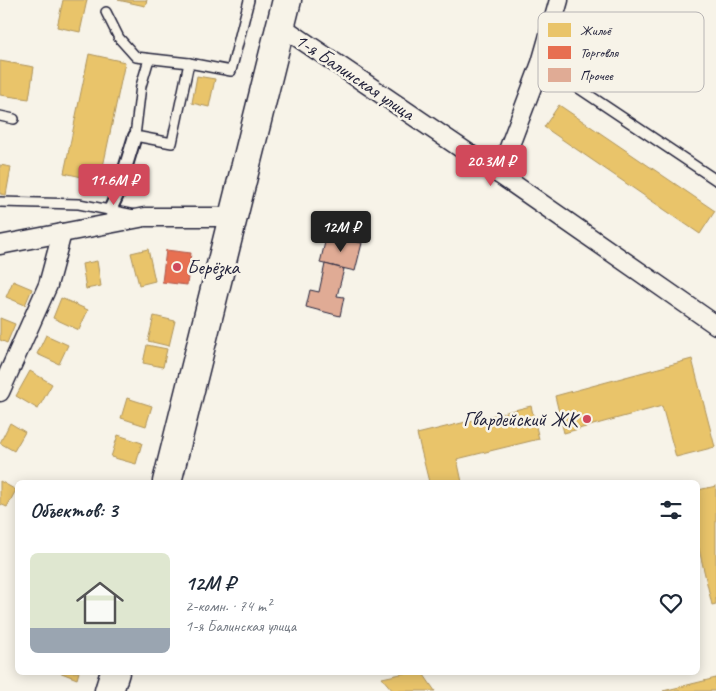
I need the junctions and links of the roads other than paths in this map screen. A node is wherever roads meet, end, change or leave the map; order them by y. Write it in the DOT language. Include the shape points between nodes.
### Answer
graph roads {
  1 [pos="249,0"];
  2 [pos="287,0"];
  3 [pos="106,12"];
  4 [pos="281,26"];
  5 [pos="149,58"];
  6 [pos="189,63"];
  7 [pos="538,73"];
  8 [pos="585,92"];
  9 [pos="0,116"];
  10 [pos="14,119"];
  11 [pos="135,136"];
  12 [pos="499,174"];
  13 [pos="716,180"];
  14 [pos="0,202"];
  15 [pos="110,210"];
  16 [pos="145,217"];
  17 [pos="233,217"];
  18 [pos="62,233"];
  19 [pos="0,245"];
  20 [pos="716,325"];
  21 [pos="0,392"];
  22 [pos="167,480"];
  23 [pos="114,675"];
  24 [pos="110,691"];
  1 -- 6 [label="lane" via="231,71"];
  2 -- 4 [label="main road"];
  3 -- 5 [label="lane" via="119,38 136,57"];
  4 -- 12 [label="street, 1-я Балинская улица"];
  4 -- 17 [label="main road, 1-я Балинская улица"];
  5 -- 6 [label="lane"];
  5 -- 11 [label="lane" via="141,86"];
  6 -- 11 [label="lane" via="172,143"];
  7 -- 12 [label="street"];
  8 -- 13 [label="lane"];
  9 -- 10 [label="lane"];
  11 -- 15 [label="street"];
  12 -- 20 [label="street, 1-я Балинская улица"];
  14 -- 15 [label="lane" via="79,204"];
  15 -- 16 [label="lane"];
  16 -- 17 [label="street"];
  16 -- 18 [label="street"];
  17 -- 22 [label="main road, 1-я Балинская улица"];
  18 -- 19 [label="street"];
  18 -- 21 [label="street" via="48,284"];
  23 -- 24 [label="main road"];
}
